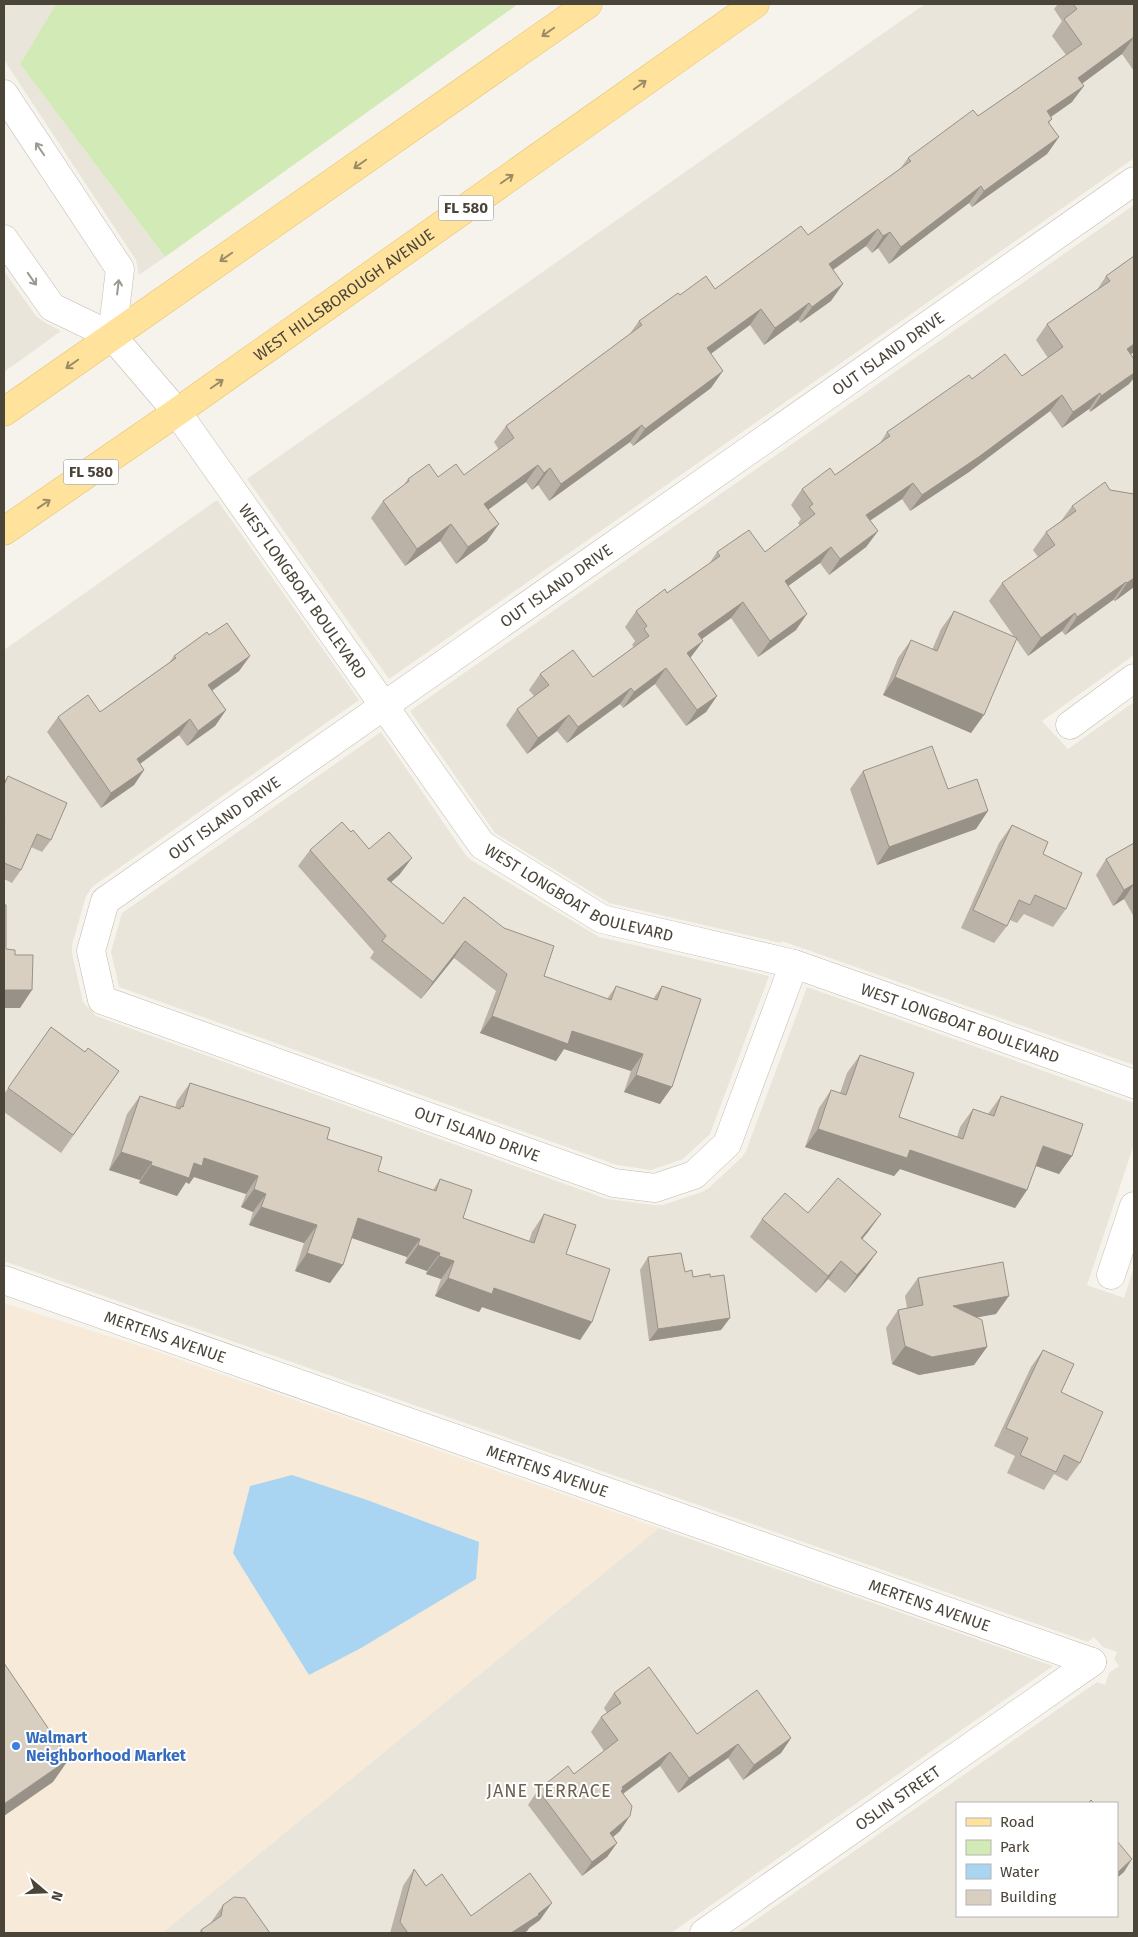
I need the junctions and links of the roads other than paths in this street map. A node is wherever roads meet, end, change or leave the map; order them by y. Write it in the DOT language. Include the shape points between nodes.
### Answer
graph roads {
  1 [pos="588,4"];
  2 [pos="755,4"];
  3 [pos="4,94"];
  4 [pos="1134,181"];
  5 [pos="4,239"];
  6 [pos="112,336"];
  7 [pos="4,412"];
  8 [pos="177,412"];
  9 [pos="4,531"];
  10 [pos="1134,678"];
  11 [pos="385,706"];
  12 [pos="1070,725"];
  13 [pos="794,964"];
  14 [pos="1134,1084"];
  15 [pos="1134,1206"];
  16 [pos="1111,1275"];
  17 [pos="4,1280"];
  18 [pos="1092,1662"];
  19 [pos="704,1933"];
  1 -- 6 [label="main road, one-way"];
  8 -- 2 [label="main road, WEST HILLSBOROUGH AVENUE / FL 580, one-way"];
  6 -- 3 [label="street, one-way" via="120,269"];
  4 -- 11 [label="street, OUT ISLAND DRIVE"];
  5 -- 6 [label="street, WEST LONGBOAT BOULEVARD, one-way" via="52,307"];
  6 -- 7 [label="main road, one-way"];
  6 -- 8 [label="street, WEST LONGBOAT BOULEVARD"];
  9 -- 8 [label="main road, WEST HILLSBOROUGH AVENUE / FL 580, one-way"];
  8 -- 11 [label="street, WEST LONGBOAT BOULEVARD"];
  10 -- 12 [label="street"];
  11 -- 13 [label="street, WEST LONGBOAT BOULEVARD" via="482,845 602,919"];
  11 -- 13 [label="street, OUT ISLAND DRIVE" via="105,902 91,951 102,1000 614,1182 655,1188 694,1175 727,1144"];
  13 -- 14 [label="street, WEST LONGBOAT BOULEVARD"];
  15 -- 16 [label="street"];
  17 -- 18 [label="street, MERTENS AVENUE"];
  18 -- 19 [label="street, OSLIN STREET"];
}
